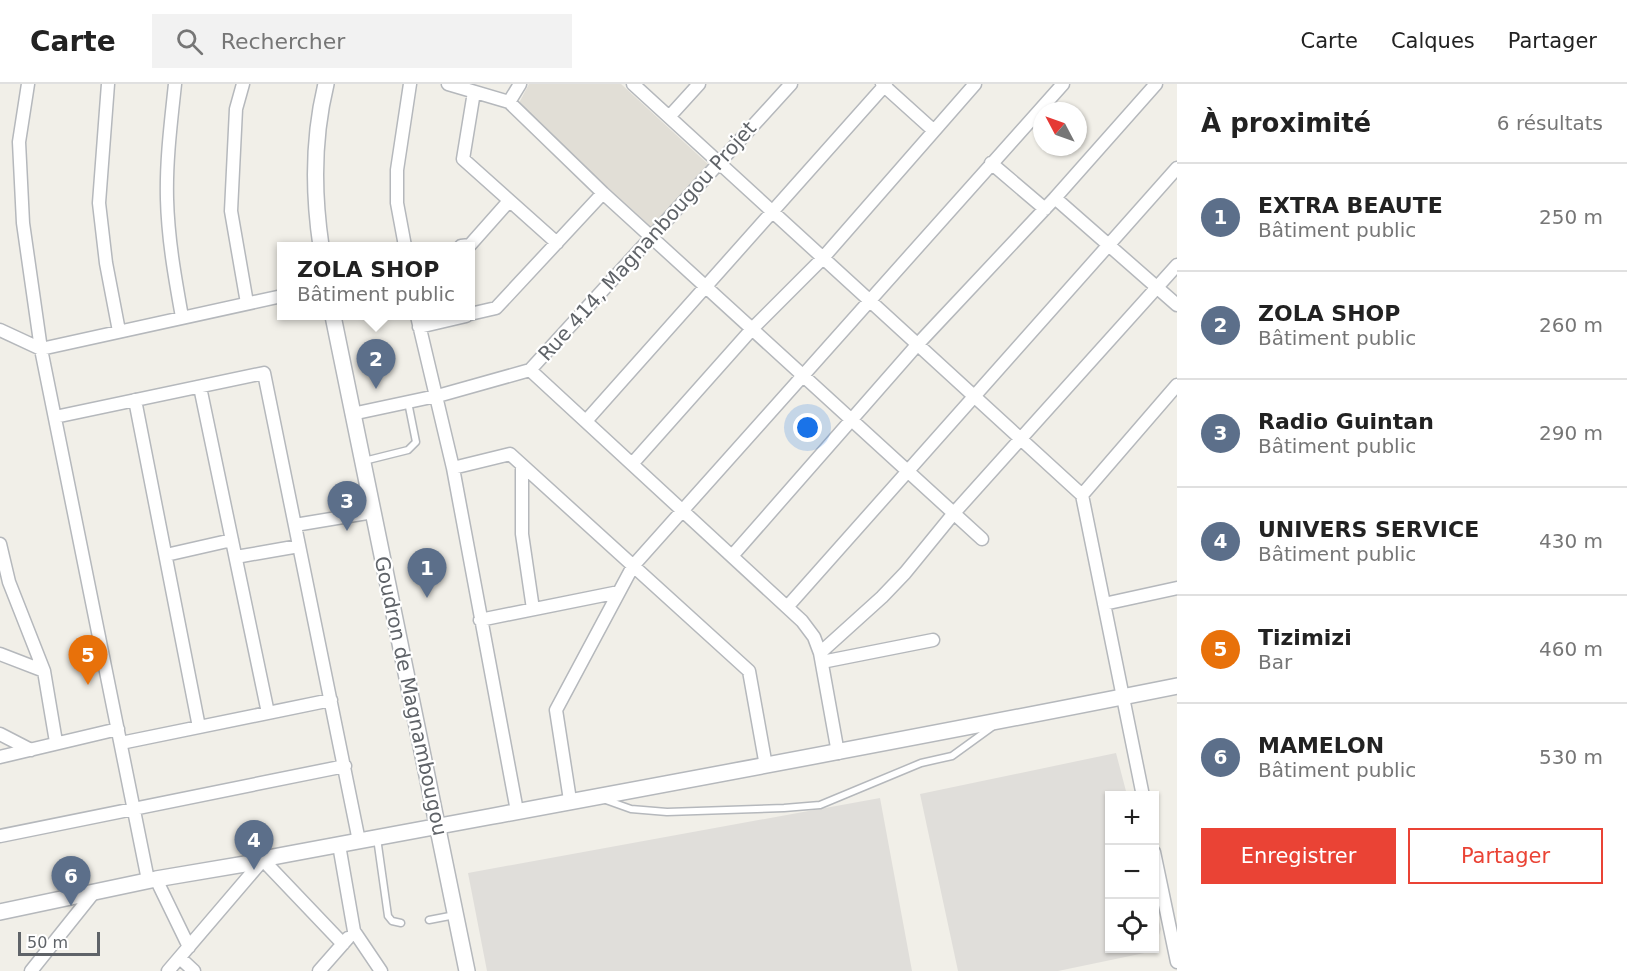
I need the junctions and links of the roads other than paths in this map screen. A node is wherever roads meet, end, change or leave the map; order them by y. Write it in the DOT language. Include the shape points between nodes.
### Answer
graph roads {
  1 [pos="28,84"];
  2 [pos="108,84"];
  3 [pos="175,84"];
  4 [pos="243,84"];
  5 [pos="326,84"];
  6 [pos="410,84"];
  7 [pos="448,84"];
  8 [pos="519,84"];
  9 [pos="633,84"];
  10 [pos="699,84"];
  11 [pos="790,84"];
  12 [pos="975,84"];
  13 [pos="1063,84"];
  14 [pos="1156,84"];
  15 [pos="884,85"];
  16 [pos="474,92"];
  17 [pos="509,102"];
  18 [pos="669,117"];
  19 [pos="933,130"];
  20 [pos="719,163"];
  21 [pos="991,163"];
  22 [pos="1177,168"];
  23 [pos="603,193"];
  24 [pos="1055,198"];
  25 [pos="509,201"];
  26 [pos="1045,209"];
  27 [pos="772,211"];
  28 [pos="651,237"];
  29 [pos="321,242"];
  30 [pos="404,242"];
  31 [pos="473,242"];
  32 [pos="557,243"];
  33 [pos="1108,245"];
  34 [pos="822,259"];
  35 [pos="1177,265"];
  36 [pos="705,287"];
  37 [pos="1157,287"];
  38 [pos="277,297"];
  39 [pos="870,301"];
  40 [pos="247,303"];
  41 [pos="1177,305"];
  42 [pos="475,313"];
  43 [pos="182,317"];
  44 [pos="334,320"];
  45 [pos="418,321"];
  46 [pos="752,329"];
  47 [pos="0,330"];
  48 [pos="119,331"];
  49 [pos="917,345"];
  50 [pos="41,348"];
  51 [pos="530,370"];
  52 [pos="803,376"];
  53 [pos="1177,385"];
  54 [pos="200,387"];
  55 [pos="434,396"];
  56 [pos="974,397"];
  57 [pos="135,400"];
  58 [pos="408,402"];
  59 [pos="352,414"];
  60 [pos="55,417"];
  61 [pos="852,420"];
  62 [pos="586,421"];
  63 [pos="1021,440"];
  64 [pos="363,462"];
  65 [pos="632,464"];
  66 [pos="522,465"];
  67 [pos="453,468"];
  68 [pos="908,471"];
  69 [pos="1082,495"];
  70 [pos="682,510"];
  71 [pos="373,512"];
  72 [pos="954,513"];
  73 [pos="295,525"];
  74 [pos="982,539"];
  75 [pos="232,540"];
  76 [pos="0,544"];
  77 [pos="299,546"];
  78 [pos="165,555"];
  79 [pos="732,556"];
  80 [pos="236,557"];
  81 [pos="633,566"];
  82 [pos="1177,588"];
  83 [pos="619,592"];
  84 [pos="1104,604"];
  85 [pos="788,606"];
  86 [pos="533,609"];
  87 [pos="480,620"];
  88 [pos="933,640"];
  89 [pos="0,654"];
  90 [pos="821,657"];
  91 [pos="44,671"];
  92 [pos="1177,687"];
  93 [pos="1123,697"];
  94 [pos="331,700"];
  95 [pos="268,713"];
  96 [pos="999,721"];
  97 [pos="199,727"];
  98 [pos="118,729"];
  99 [pos="0,734"];
  100 [pos="56,742"];
  101 [pos="121,743"];
  102 [pos="32,750"];
  103 [pos="838,753"];
  104 [pos="0,757"];
  105 [pos="345,766"];
  106 [pos="766,766"];
  107 [pos="1142,791"];
  108 [pos="593,796"];
  109 [pos="570,800"];
  110 [pos="134,807"];
  111 [pos="517,811"];
  112 [pos="438,826"];
  113 [pos="0,836"];
  114 [pos="377,838"];
  115 [pos="359,841"];
  116 [pos="339,845"];
  117 [pos="262,860"];
  118 [pos="1159,872"];
  119 [pos="152,879"];
  120 [pos="95,891"];
  121 [pos="0,912"];
  122 [pos="455,914"];
  123 [pos="429,920"];
  124 [pos="401,923"];
  125 [pos="354,931"];
  126 [pos="343,944"];
  127 [pos="189,947"];
  128 [pos="180,958"];
  129 [pos="1177,962"];
  130 [pos="1177,969"];
  131 [pos="31,971"];
  132 [pos="168,971"];
  133 [pos="194,971"];
  134 [pos="319,971"];
  135 [pos="381,971"];
  136 [pos="467,971"];
  137 [pos="1168,971"];
  1 -- 50 [label="street" via="19,142 23,223"];
  2 -- 48 [label="street" via="99,203"];
  3 -- 43 [label="street" via="167,199 171,255"];
  4 -- 40 [label="street" via="236,109 231,211"];
  5 -- 29 [label="street" via="320,107 314,186"];
  6 -- 30 [label="street" via="397,170 397,203"];
  7 -- 16 [label="street"];
  8 -- 17 [label="street"];
  9 -- 18 [label="street"];
  10 -- 18 [label="street"];
  11 -- 20 [label="street, Rue 414, Magnanbougou Projet"];
  12 -- 19 [label="street"];
  13 -- 21 [label="street"];
  14 -- 24 [label="street"];
  15 -- 19 [label="street"];
  15 -- 27 [label="street"];
  16 -- 17 [label="street"];
  16 -- 25 [label="street" via="463,159"];
  17 -- 23 [label="street"];
  18 -- 20 [label="street"];
  19 -- 34 [label="street"];
  20 -- 27 [label="street"];
  20 -- 28 [label="street, Rue 414, Magnanbougou Projet"];
  21 -- 26 [label="street"];
  21 -- 39 [label="street"];
  22 -- 33 [label="street"];
  23 -- 28 [label="street"];
  23 -- 32 [label="street"];
  24 -- 26 [label="street"];
  24 -- 33 [label="street"];
  25 -- 31 [label="street"];
  25 -- 32 [label="street"];
  26 -- 49 [label="street"];
  27 -- 34 [label="street"];
  27 -- 36 [label="street"];
  28 -- 36 [label="street"];
  28 -- 51 [label="street, Rue 414, Magnanbougou Projet"];
  32 -- 42 [label="street" via="496,308"];
  33 -- 37 [label="street"];
  33 -- 56 [label="street"];
  34 -- 39 [label="street"];
  34 -- 46 [label="street"];
  35 -- 37 [label="street"];
  36 -- 46 [label="street"];
  36 -- 62 [label="street"];
  37 -- 41 [label="street"];
  37 -- 63 [label="street"];
  38 -- 40 [label="street"];
  39 -- 49 [label="street"];
  39 -- 52 [label="street"];
  40 -- 43 [label="street"];
  43 -- 48 [label="street"];
  44 -- 59 [label="street, Goudron de Magnambougou"];
  45 -- 55 [label="street"];
  46 -- 52 [label="street"];
  46 -- 65 [label="street"];
  47 -- 50 [label="street"];
  48 -- 50 [label="street"];
  49 -- 56 [label="street"];
  49 -- 61 [label="street"];
  50 -- 60 [label="street"];
  51 -- 55 [label="street, Rue 414, Magnanbougou Projet"];
  51 -- 62 [label="street"];
  52 -- 61 [label="street"];
  52 -- 70 [label="street"];
  53 -- 69 [label="street"];
  54 -- 57 [label="street"];
  54 -- 73 [label="street" via="264,373"];
  54 -- 75 [label="street"];
  55 -- 58 [label="street, Rue 414, Magnanbougou Projet"];
  55 -- 67 [label="street"];
  56 -- 63 [label="street"];
  56 -- 68 [label="street"];
  57 -- 60 [label="street"];
  57 -- 78 [label="street"];
  58 -- 59 [label="street, Rue 414, Magnanbougou Projet"];
  58 -- 64 [label="lane" via="414,445"];
  59 -- 64 [label="street, Goudron de Magnambougou"];
  60 -- 98 [label="street"];
  61 -- 68 [label="street"];
  61 -- 79 [label="street"];
  62 -- 65 [label="street"];
  63 -- 69 [label="street"];
  63 -- 72 [label="street"];
  64 -- 71 [label="street, Goudron de Magnambougou"];
  65 -- 70 [label="street"];
  66 -- 67 [label="street" via="510,454"];
  66 -- 81 [label="street"];
  66 -- 86 [label="street" via="522,534"];
  67 -- 87 [label="street"];
  68 -- 72 [label="street"];
  68 -- 85 [label="street"];
  69 -- 84 [label="street"];
  70 -- 79 [label="street"];
  70 -- 81 [label="street"];
  71 -- 73 [label="street"];
  71 -- 112 [label="street, Goudron de Magnambougou"];
  72 -- 74 [label="street"];
  72 -- 90 [label="street" via="882,597"];
  73 -- 77 [label="street"];
  75 -- 78 [label="street"];
  75 -- 80 [label="street"];
  76 -- 91 [label="street" via="9,582"];
  77 -- 80 [label="street"];
  77 -- 94 [label="street"];
  78 -- 97 [label="street"];
  79 -- 85 [label="street"];
  80 -- 95 [label="street"];
  81 -- 83 [label="street"];
  81 -- 106 [label="street" via="749,671"];
  82 -- 84 [label="street"];
  83 -- 86 [label="street"];
  83 -- 109 [label="street" via="556,710"];
  84 -- 93 [label="street"];
  85 -- 90 [label="street" via="814,637"];
  86 -- 87 [label="street"];
  87 -- 111 [label="street"];
  88 -- 90 [label="street"];
  89 -- 91 [label="street"];
  90 -- 103 [label="street"];
  91 -- 100 [label="street"];
  92 -- 93 [label="street"];
  93 -- 96 [label="street"];
  93 -- 107 [label="street"];
  94 -- 95 [label="street"];
  94 -- 105 [label="street"];
  95 -- 97 [label="street"];
  96 -- 103 [label="street"];
  96 -- 108 [label="lane" via="952,756 921,763 820,804 667,812 631,809"];
  97 -- 101 [label="street"];
  98 -- 100 [label="street"];
  98 -- 101 [label="street"];
  99 -- 102 [label="street"];
  100 -- 102 [label="street"];
  101 -- 110 [label="street"];
  102 -- 104 [label="street"];
  103 -- 106 [label="street"];
  105 -- 110 [label="street"];
  105 -- 115 [label="street"];
  106 -- 108 [label="street"];
  108 -- 109 [label="street"];
  109 -- 111 [label="street"];
  110 -- 113 [label="street"];
  110 -- 119 [label="street"];
  111 -- 112 [label="street"];
  112 -- 114 [label="street"];
  112 -- 122 [label="street, Goudron de Magnambougou"];
  114 -- 115 [label="street"];
  114 -- 124 [label="lane" via="388,916"];
  115 -- 116 [label="street"];
  116 -- 117 [label="street"];
  116 -- 125 [label="street"];
  117 -- 119 [label="street"];
  117 -- 126 [label="street"];
  117 -- 127 [label="street"];
  118 -- 129 [label="street"];
  119 -- 120 [label="street"];
  119 -- 127 [label="street"];
  120 -- 121 [label="street"];
  120 -- 131 [label="street"];
  122 -- 123 [label="lane"];
  122 -- 136 [label="street, Goudron de Magnambougou"];
  125 -- 126 [label="street"];
  125 -- 135 [label="street"];
  126 -- 134 [label="street"];
  127 -- 128 [label="street"];
  128 -- 132 [label="street"];
  128 -- 133 [label="street"];
  130 -- 137 [label="street"];
}
